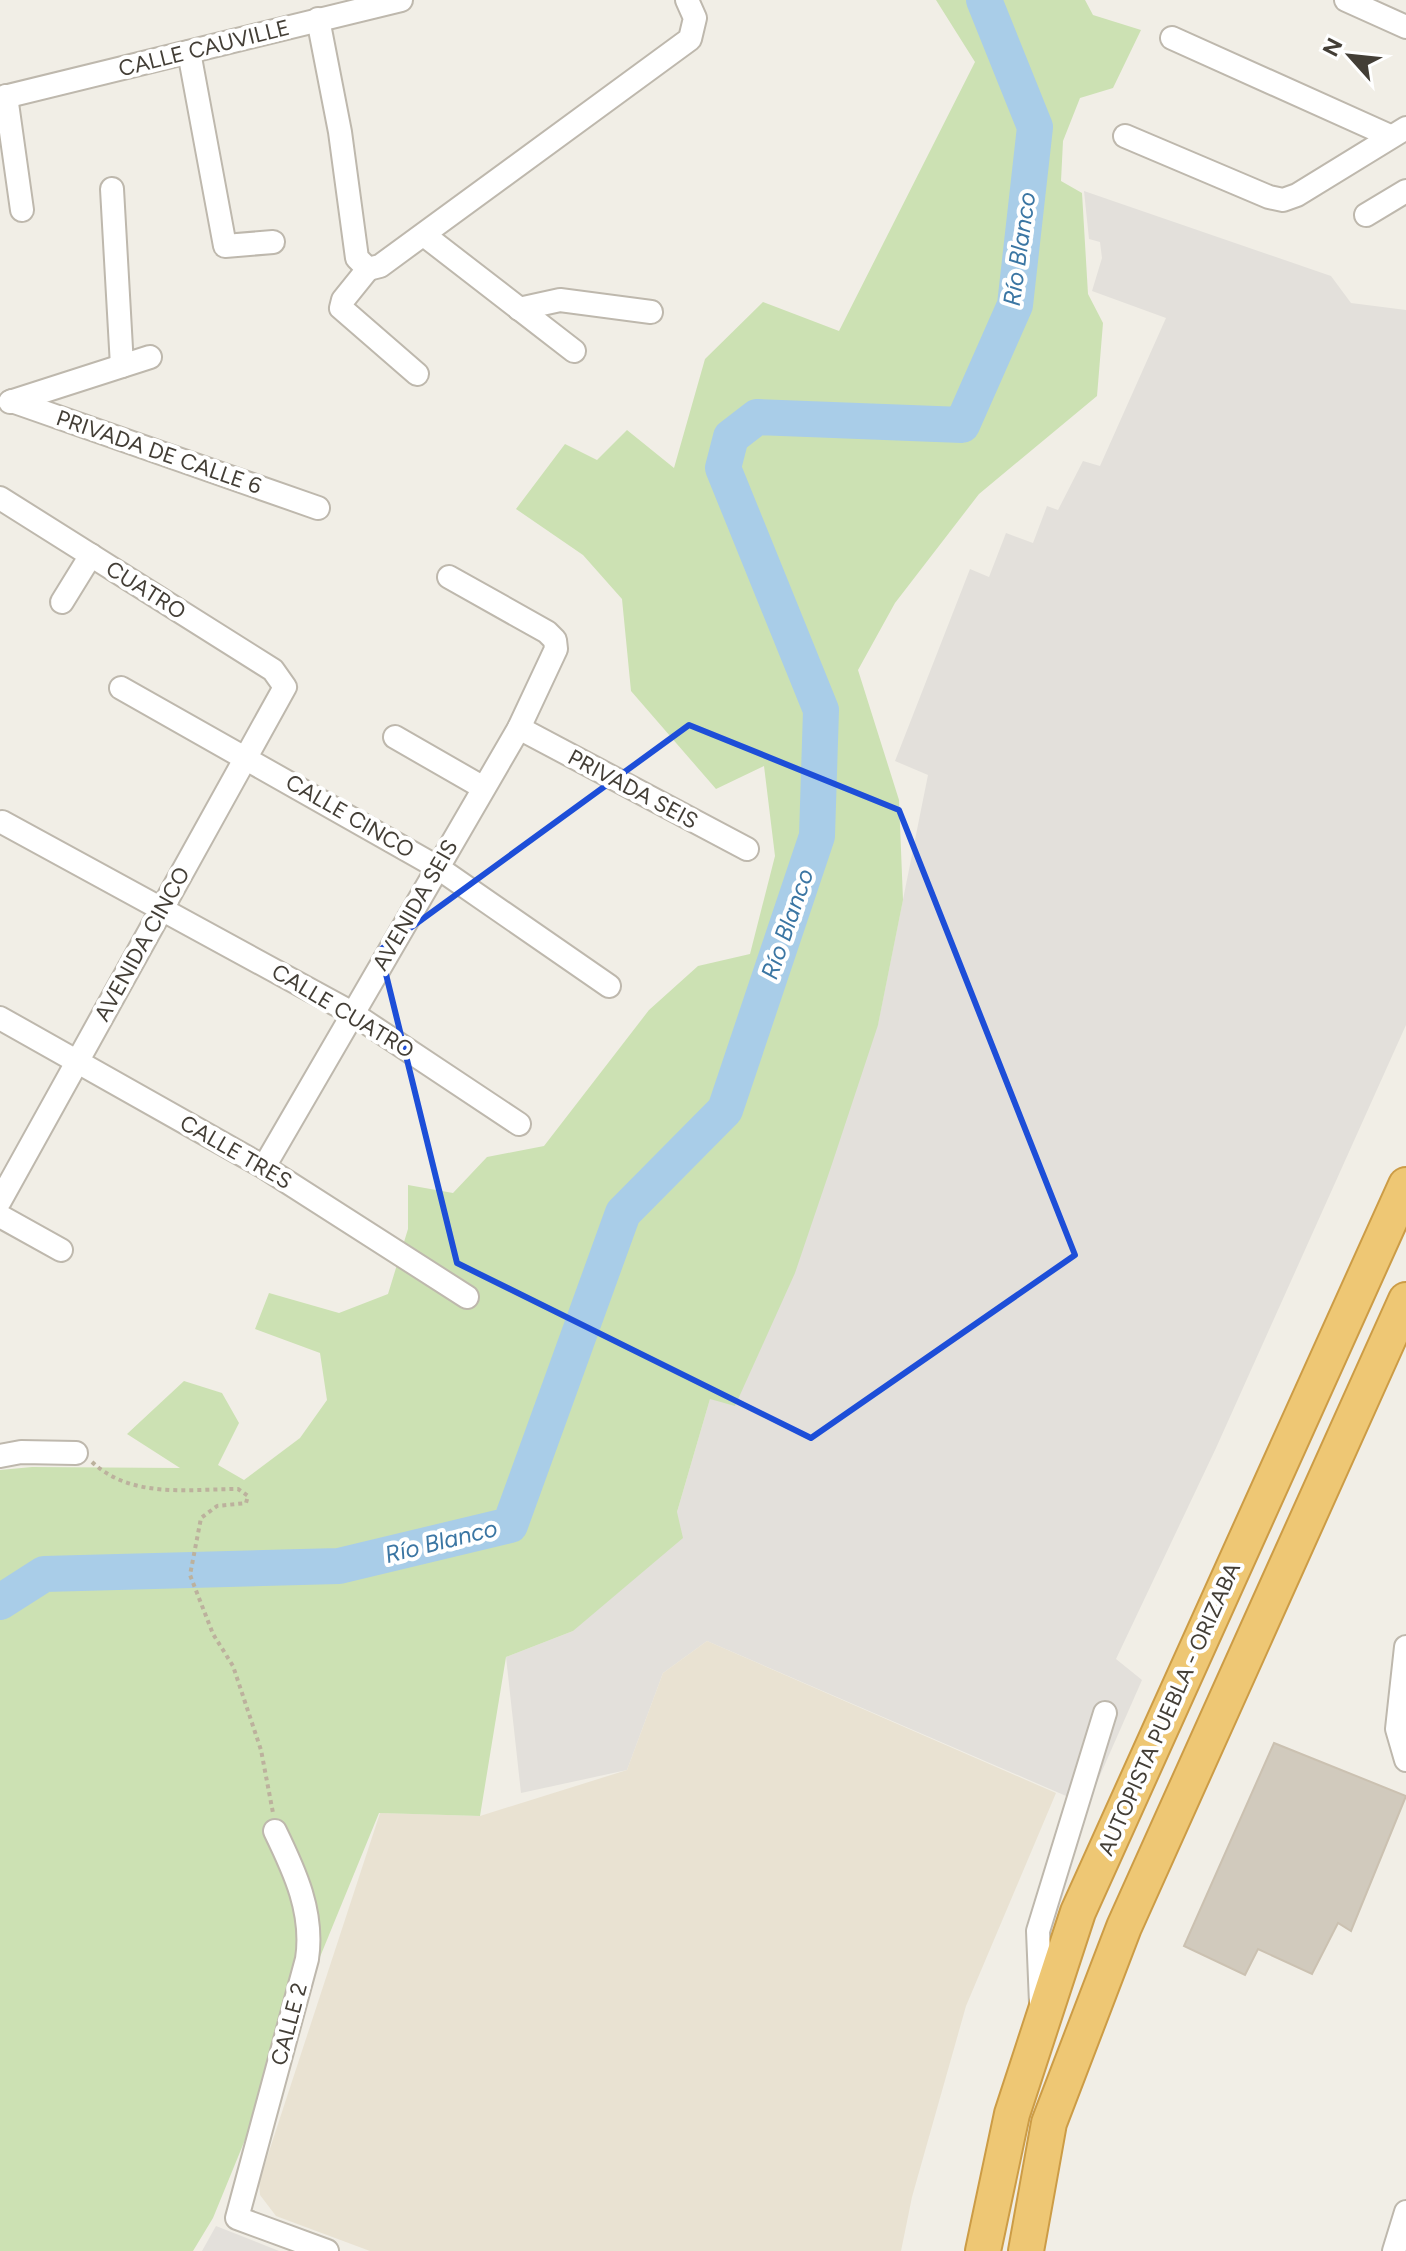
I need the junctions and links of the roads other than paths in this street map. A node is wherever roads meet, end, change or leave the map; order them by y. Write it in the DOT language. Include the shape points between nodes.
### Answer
graph roads {
  1 [pos="401,0"];
  2 [pos="687,0"];
  3 [pos="1346,0"];
  4 [pos="318,19"];
  5 [pos="1406,27"];
  6 [pos="1172,38"];
  7 [pos="189,52"];
  8 [pos="3,97"];
  9 [pos="1398,132"];
  10 [pos="1125,136"];
  11 [pos="112,189"];
  12 [pos="1406,191"];
  13 [pos="22,210"];
  14 [pos="1366,215"];
  15 [pos="424,235"];
  16 [pos="273,242"];
  17 [pos="368,269"];
  18 [pos="519,309"];
  19 [pos="651,312"];
  20 [pos="574,351"];
  21 [pos="150,357"];
  22 [pos="122,366"];
  23 [pos="417,374"];
  24 [pos="6,404"];
  25 [pos="0,498"];
  26 [pos="318,508"];
  27 [pos="91,555"];
  28 [pos="449,577"];
  29 [pos="62,602"];
  30 [pos="285,687"];
  31 [pos="121,688"];
  32 [pos="519,728"];
  33 [pos="395,737"];
  34 [pos="248,758"];
  35 [pos="482,787"];
  36 [pos="2,822"];
  37 [pos="747,849"];
  38 [pos="437,867"];
  39 [pos="161,908"];
  40 [pos="609,986"];
  41 [pos="352,1013"];
  42 [pos="0,1018"];
  43 [pos="78,1061"];
  44 [pos="519,1124"];
  45 [pos="264,1167"];
  46 [pos="1406,1185"];
  47 [pos="0,1201"];
  48 [pos="0,1216"];
  49 [pos="61,1250"];
  50 [pos="467,1297"];
  51 [pos="1406,1300"];
  52 [pos="76,1453"];
  53 [pos="0,1456"];
  54 [pos="1406,1647"];
  55 [pos="1105,1713"];
  56 [pos="1406,1760"];
  57 [pos="275,1831"];
  58 [pos="1042,2021"];
  59 [pos="1406,2212"];
  60 [pos="327,2251"];
  61 [pos="983,2251"];
  62 [pos="1026,2251"];
  63 [pos="1394,2251"];
  1 -- 4 [label="street, CALLE CAUVILLE"];
  2 -- 15 [label="street" via="695,18 690,39"];
  3 -- 5 [label="street"];
  4 -- 7 [label="street, CALLE CAUVILLE"];
  4 -- 17 [label="street" via="357,258"];
  6 -- 9 [label="street"];
  7 -- 8 [label="street, CALLE CAUVILLE"];
  7 -- 16 [label="street" via="225,246"];
  8 -- 13 [label="street"];
  9 -- 10 [label="street" via="1283,200"];
  11 -- 22 [label="street"];
  12 -- 14 [label="street"];
  15 -- 17 [label="street"];
  15 -- 18 [label="street"];
  17 -- 23 [label="street" via="341,308"];
  18 -- 19 [label="street" via="560,300"];
  18 -- 20 [label="street"];
  21 -- 22 [label="street"];
  22 -- 24 [label="street"];
  24 -- 26 [label="street, PRIVADA DE CALLE 6"];
  25 -- 27 [label="street, CUATRO"];
  27 -- 29 [label="street"];
  27 -- 30 [label="street, CUATRO" via="273,670"];
  28 -- 32 [label="street, AVENIDA SEIS" via="555,640 556,649"];
  30 -- 34 [label="street, AVENIDA CINCO"];
  31 -- 34 [label="street, CALLE CINCO"];
  32 -- 35 [label="street, AVENIDA SEIS"];
  32 -- 37 [label="street, PRIVADA SEIS"];
  33 -- 35 [label="street"];
  34 -- 38 [label="street, CALLE CINCO"];
  34 -- 39 [label="street, AVENIDA CINCO"];
  35 -- 38 [label="street, AVENIDA SEIS"];
  36 -- 39 [label="street, CALLE CUATRO"];
  38 -- 40 [label="street, CALLE CINCO"];
  38 -- 41 [label="street, AVENIDA SEIS"];
  39 -- 41 [label="street, CALLE CUATRO"];
  39 -- 43 [label="street, AVENIDA CINCO"];
  41 -- 44 [label="street, CALLE CUATRO"];
  41 -- 45 [label="street, AVENIDA SEIS"];
  42 -- 43 [label="street, CALLE TRES"];
  43 -- 45 [label="street, CALLE TRES"];
  43 -- 47 [label="street, AVENIDA CINCO"];
  45 -- 50 [label="street, CALLE TRES"];
  46 -- 58 [label="highway, AUTOPISTA PUEBLA - ORIZABA" via="1078,1912"];
  48 -- 49 [label="street"];
  51 -- 62 [label="highway" via="1124,1927 1049,2123"];
  52 -- 53 [label="street"];
  54 -- 56 [label="street" via="1397,1729"];
  55 -- 58 [label="street" via="1038,1931"];
  57 -- 60 [label="street, CALLE 2" via="293,1869 311,1933 237,2218"];
  58 -- 61 [label="highway, AUTOPISTA PUEBLA - ORIZABA" via="1012,2114"];
  59 -- 63 [label="street"];
}
